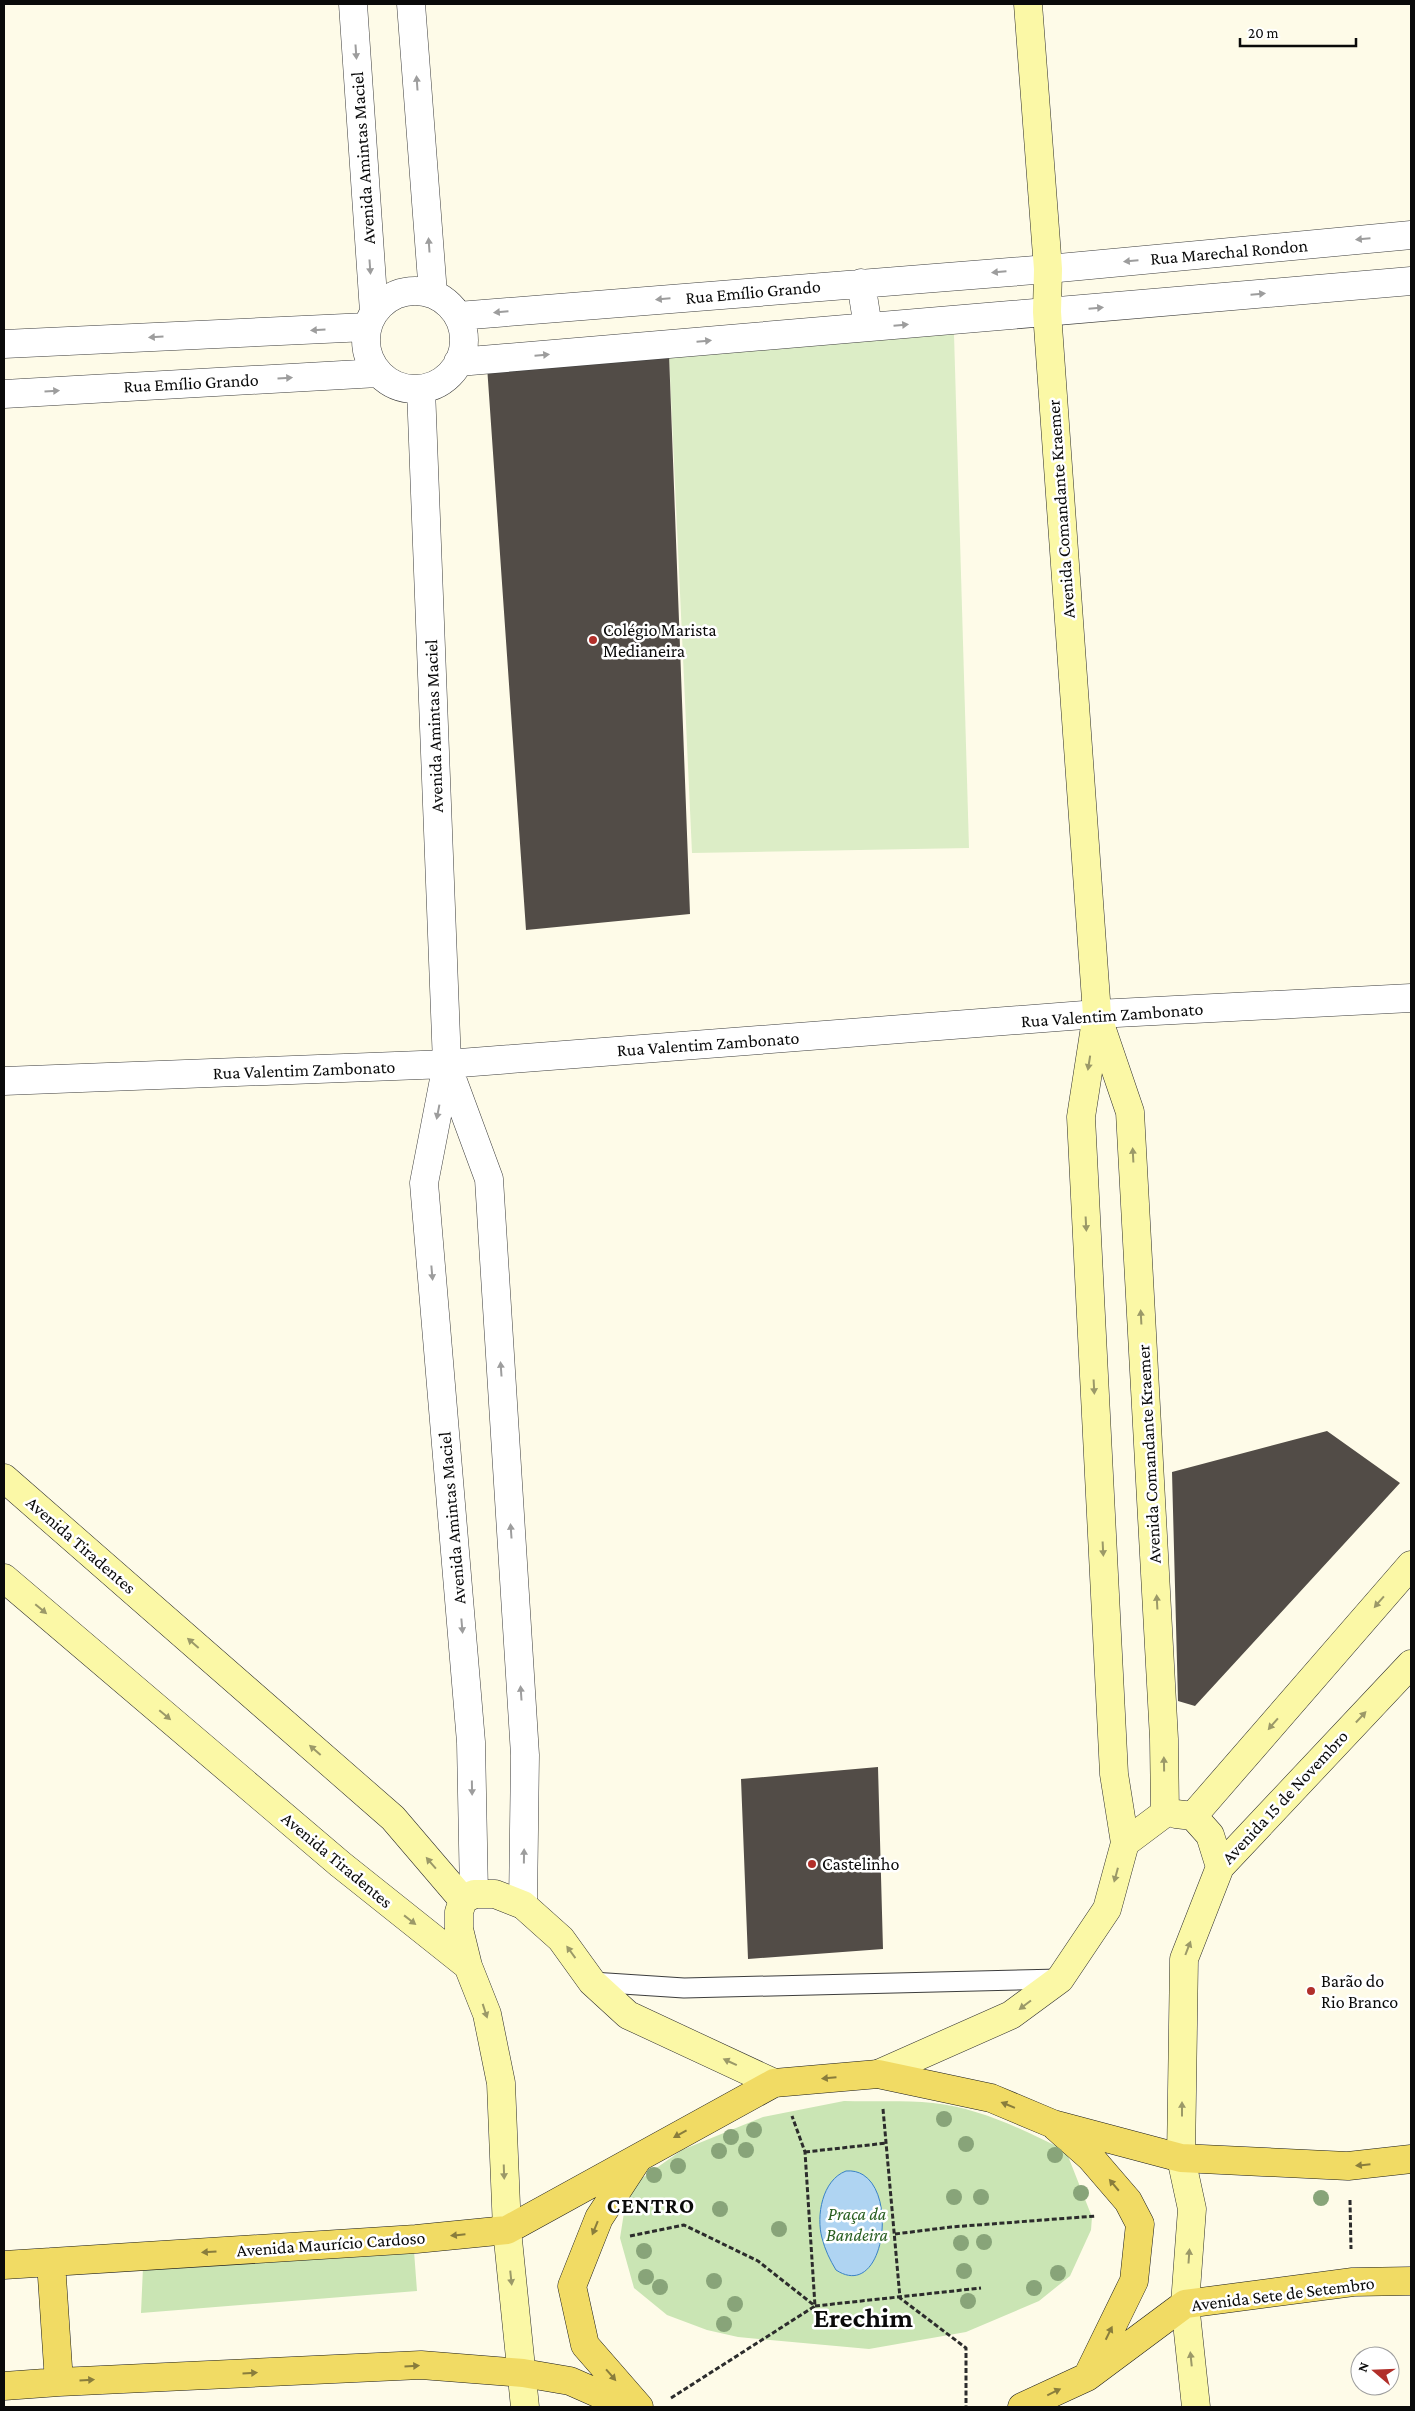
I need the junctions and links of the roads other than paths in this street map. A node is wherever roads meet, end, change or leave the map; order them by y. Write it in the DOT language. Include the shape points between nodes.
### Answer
graph roads {
  1 [pos="352,4"];
  2 [pos="411,4"];
  3 [pos="1028,4"];
  4 [pos="1411,235"];
  5 [pos="1048,268"];
  6 [pos="1411,281"];
  7 [pos="861,283"];
  8 [pos="433,294"];
  9 [pos="1048,312"];
  10 [pos="458,316"];
  11 [pos="370,320"];
  12 [pos="868,327"];
  13 [pos="4,344"];
  14 [pos="458,362"];
  15 [pos="378,373"];
  16 [pos="421,389"];
  17 [pos="4,394"];
  18 [pos="1411,998"];
  19 [pos="1097,1014"];
  20 [pos="447,1064"];
  21 [pos="4,1081"];
  22 [pos="4,1478"];
  23 [pos="1411,1565"];
  24 [pos="4,1578"];
  25 [pos="1411,1664"];
  26 [pos="1165,1813"];
  27 [pos="1193,1816"];
  28 [pos="1125,1844"];
  29 [pos="1220,1867"];
  30 [pos="469,1897"];
  31 [pos="523,1905"];
  32 [pos="468,1966"];
  33 [pos="1060,1979"];
  34 [pos="592,1982"];
  35 [pos="878,2074"];
  36 [pos="774,2083"];
  37 [pos="1053,2124"];
  38 [pos="639,2157"];
  39 [pos="1181,2158"];
  40 [pos="1411,2159"];
  41 [pos="506,2230"];
  42 [pos="51,2262"];
  43 [pos="4,2265"];
  44 [pos="1411,2282"];
  45 [pos="1186,2304"];
  46 [pos="523,2373"];
  47 [pos="1087,2377"];
  48 [pos="59,2382"];
  49 [pos="4,2386"];
  50 [pos="651,2405"];
  51 [pos="525,2407"];
  52 [pos="630,2407"];
  53 [pos="1022,2407"];
  54 [pos="1196,2407"];
  1 -- 11 [label="street, Avenida Amintas Maciel, one-way"];
  8 -- 2 [label="street, one-way"];
  3 -- 5 [label="main road, Avenida Comandante Kraemer"];
  4 -- 5 [label="street, Rua Marechal Rondon, one-way"];
  5 -- 7 [label="street, Rua Emílio Grando, one-way"];
  5 -- 9 [label="main road, Avenida Comandante Kraemer"];
  9 -- 6 [label="street, one-way"];
  7 -- 10 [label="street, Rua Emílio Grando, one-way"];
  7 -- 12 [label="street"];
  8 -- 10 [label="street" via="448,302"];
  8 -- 11 [label="street" via="417,290 400,292 385,300"];
  12 -- 9 [label="street, one-way"];
  9 -- 19 [label="main road, Avenida Comandante Kraemer"];
  10 -- 14 [label="street" via="464,332 464,347"];
  11 -- 13 [label="street, one-way"];
  11 -- 15 [label="street, Avenida Amintas Maciel" via="365,344 369,360"];
  14 -- 12 [label="street, one-way"];
  14 -- 16 [label="street" via="449,375"];
  15 -- 16 [label="street" via="390,383"];
  17 -- 15 [label="street, Rua Emílio Grando, one-way"];
  16 -- 20 [label="street, Avenida Amintas Maciel"];
  18 -- 19 [label="street, Rua Valentim Zambonato"];
  19 -- 20 [label="street, Rua Valentim Zambonato"];
  26 -- 19 [label="main road, Avenida Comandante Kraemer, one-way" via="1164,1739 1130,1112"];
  19 -- 28 [label="main road, Avenida Comandante Kraemer, one-way" via="1080,1117 1114,1764"];
  20 -- 21 [label="street, Rua Valentim Zambonato"];
  20 -- 30 [label="street, Avenida Amintas Maciel, one-way" via="424,1183 471,1742"];
  31 -- 20 [label="street, Avenida Amintas Maciel, one-way" via="525,1756 489,1179"];
  30 -- 22 [label="main road, Avenida Tiradentes, one-way" via="392,1818"];
  23 -- 27 [label="main road, one-way"];
  24 -- 32 [label="main road, Avenida Tiradentes, one-way" via="340,1864"];
  29 -- 25 [label="main road, Avenida 15 de Novembro, one-way"];
  26 -- 27 [label="main road"];
  26 -- 28 [label="main road"];
  27 -- 29 [label="main road" via="1210,1835"];
  28 -- 33 [label="main road, one-way" via="1107,1909"];
  39 -- 29 [label="main road, Avenida 15 de Novembro, one-way" via="1184,1959"];
  30 -- 31 [label="main road" via="495,1894"];
  30 -- 32 [label="main road, Avenida Amintas Maciel" via="459,1912"];
  34 -- 31 [label="main road, one-way" via="561,1939"];
  32 -- 41 [label="main road, Avenida Tiradentes, one-way" via="487,2014 501,2083"];
  33 -- 34 [label="lane" via="684,1988"];
  33 -- 35 [label="main road, one-way" via="1011,2015"];
  36 -- 34 [label="main road, one-way" via="628,2015"];
  35 -- 36 [label="main road, one-way"];
  37 -- 35 [label="main road, one-way" via="991,2098"];
  36 -- 38 [label="main road, one-way"];
  37 -- 39 [label="main road"];
  47 -- 37 [label="main road, one-way" via="1134,2281 1140,2224 1128,2201 1091,2158"];
  38 -- 41 [label="main road, Avenida Maurício Cardoso"];
  38 -- 50 [label="main road, one-way" via="599,2218 572,2286 585,2345"];
  40 -- 39 [label="main road, one-way" via="1348,2166"];
  45 -- 39 [label="main road, Avenida 15 de Novembro, one-way" via="1192,2209"];
  41 -- 42 [label="main road, Avenida Maurício Cardoso, one-way" via="416,2239"];
  41 -- 46 [label="main road, Avenida Tiradentes, one-way"];
  42 -- 43 [label="main road, Avenida Maurício Cardoso"];
  42 -- 48 [label="main road"];
  44 -- 45 [label="main road, Avenida Sete de Setembro" via="1353,2282"];
  45 -- 47 [label="main road, Avenida Sete de Setembro"];
  54 -- 45 [label="main road, Avenida 15 de Novembro, one-way"];
  48 -- 46 [label="main road, one-way" via="421,2365"];
  46 -- 51 [label="main road, Avenida Tiradentes"];
  46 -- 52 [label="main road" via="570,2382"];
  53 -- 47 [label="main road, one-way"];
  48 -- 49 [label="main road"];
}
